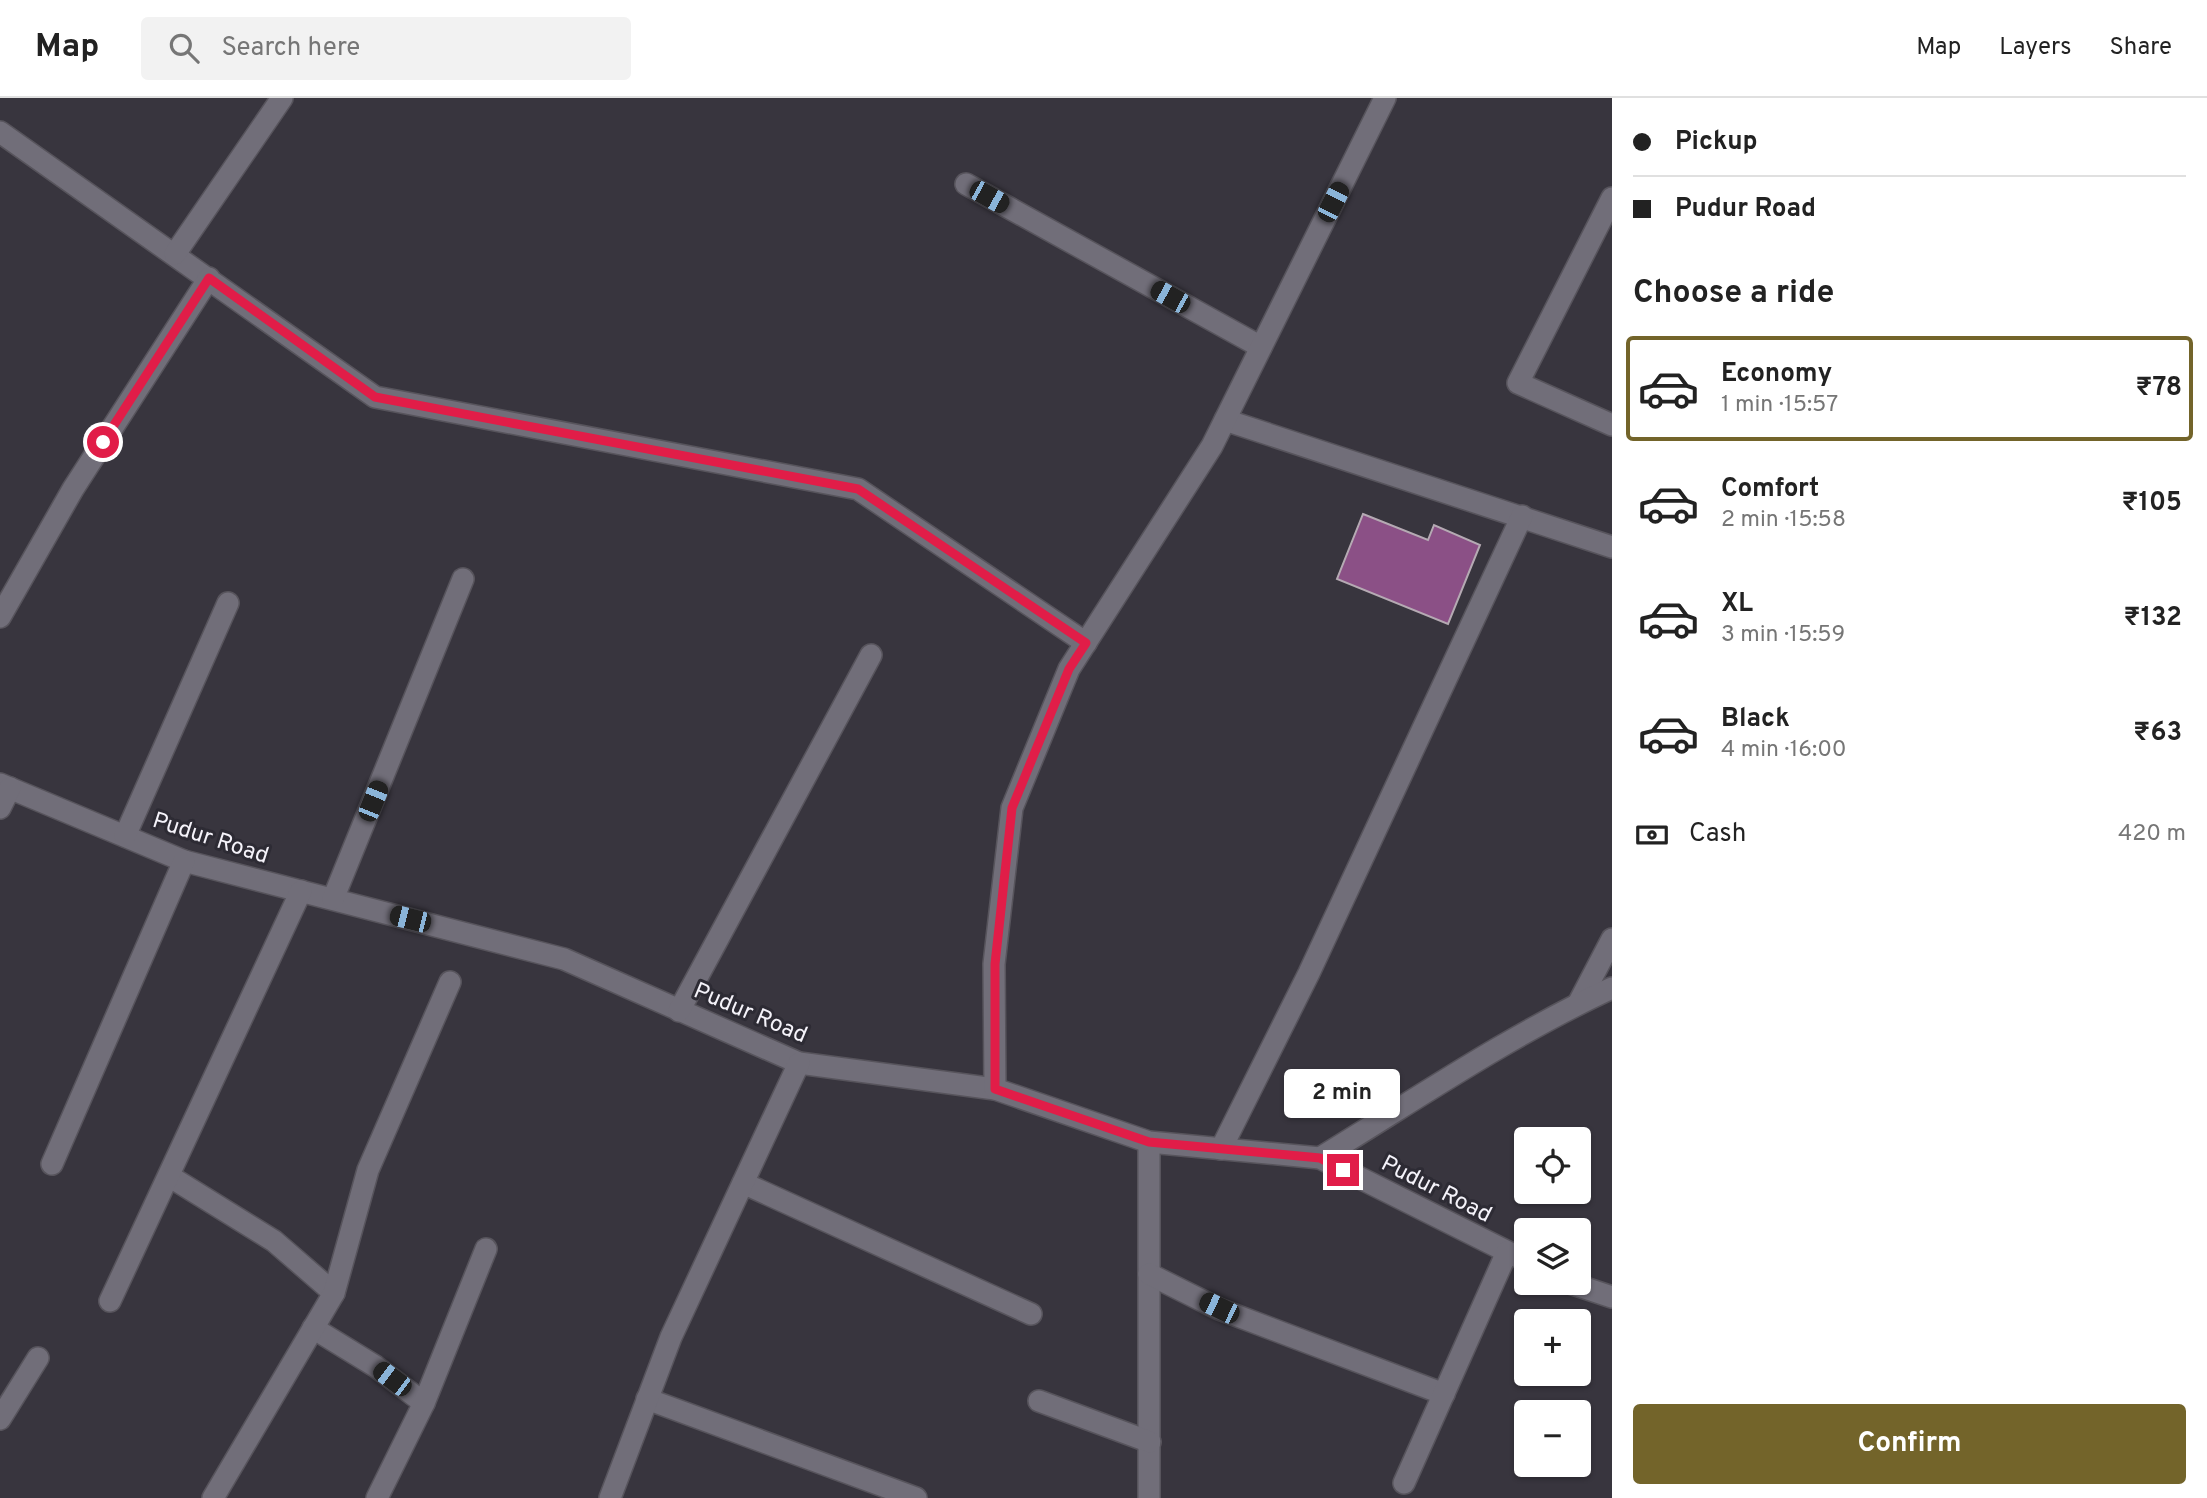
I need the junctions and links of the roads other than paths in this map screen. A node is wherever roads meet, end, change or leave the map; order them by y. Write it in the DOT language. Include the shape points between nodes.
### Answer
graph roads {
  1 [pos="282,98"];
  2 [pos="1385,98"];
  3 [pos="0,132"];
  4 [pos="966,184"];
  5 [pos="1612,198"];
  6 [pos="175,254"];
  7 [pos="209,278"];
  8 [pos="1261,347"];
  9 [pos="1225,419"];
  10 [pos="1612,425"];
  11 [pos="1521,516"];
  12 [pos="1611,543"];
  13 [pos="463,579"];
  14 [pos="228,603"];
  15 [pos="0,617"];
  16 [pos="1086,643"];
  17 [pos="871,655"];
  18 [pos="5,786"];
  19 [pos="0,808"];
  20 [pos="125,836"];
  21 [pos="184,861"];
  22 [pos="301,891"];
  23 [pos="333,900"];
  24 [pos="1612,939"];
  25 [pos="450,982"];
  26 [pos="1612,988"];
  27 [pos="1578,1004"];
  28 [pos="679,1011"];
  29 [pos="799,1063"];
  30 [pos="995,1089"];
  31 [pos="1149,1142"];
  32 [pos="1221,1149"];
  33 [pos="1320,1158"];
  34 [pos="52,1164"];
  35 [pos="169,1175"];
  36 [pos="743,1183"];
  37 [pos="486,1249"];
  38 [pos="1514,1255"];
  39 [pos="1514,1263"];
  40 [pos="1149,1274"];
  41 [pos="1591,1290"];
  42 [pos="334,1293"];
  43 [pos="1612,1296"];
  44 [pos="110,1301"];
  45 [pos="1031,1314"];
  46 [pos="313,1328"];
  47 [pos="38,1358"];
  48 [pos="1444,1394"];
  49 [pos="648,1399"];
  50 [pos="1039,1401"];
  51 [pos="424,1403"];
  52 [pos="0,1419"];
  53 [pos="1150,1442"];
  54 [pos="1404,1483"];
  55 [pos="220,1495"];
  56 [pos="377,1498"];
  57 [pos="610,1498"];
  58 [pos="916,1498"];
  59 [pos="1149,1498"];
  1 -- 6 [label="street"];
  2 -- 8 [label="street"];
  3 -- 6 [label="street"];
  4 -- 8 [label="street"];
  5 -- 10 [label="street" via="1518,383"];
  6 -- 7 [label="street"];
  7 -- 15 [label="street" via="73,489"];
  7 -- 16 [label="street" via="375,397 858,489"];
  8 -- 9 [label="street"];
  9 -- 11 [label="street"];
  9 -- 16 [label="street"];
  11 -- 12 [label="street"];
  11 -- 32 [label="street" via="1309,973"];
  13 -- 23 [label="street"];
  14 -- 20 [label="street"];
  16 -- 30 [label="street" via="1069,669 1012,808 995,964"];
  17 -- 28 [label="street"];
  18 -- 19 [label="street"];
  18 -- 20 [label="street, Pudur Road"];
  20 -- 21 [label="street, Pudur Road"];
  21 -- 22 [label="street, Pudur Road"];
  21 -- 34 [label="street"];
  22 -- 23 [label="street, Pudur Road"];
  22 -- 35 [label="street"];
  23 -- 28 [label="street, Pudur Road" via="565,959"];
  24 -- 27 [label="street"];
  25 -- 42 [label="street" via="368,1170"];
  26 -- 27 [label="street"];
  27 -- 33 [label="street"];
  28 -- 29 [label="street, Pudur Road"];
  29 -- 30 [label="street, Pudur Road"];
  29 -- 36 [label="street"];
  30 -- 31 [label="street, Pudur Road"];
  31 -- 32 [label="street, Pudur Road"];
  31 -- 40 [label="street"];
  32 -- 33 [label="street, Pudur Road"];
  33 -- 38 [label="street, Pudur Road"];
  35 -- 42 [label="street" via="274,1241"];
  35 -- 44 [label="street"];
  36 -- 45 [label="street"];
  36 -- 49 [label="street" via="671,1336"];
  37 -- 51 [label="street"];
  39 -- 48 [label="street"];
  40 -- 48 [label="street" via="1219,1308"];
  40 -- 53 [label="street"];
  41 -- 43 [label="street"];
  42 -- 46 [label="street"];
  46 -- 51 [label="street"];
  46 -- 55 [label="street"];
  47 -- 52 [label="street"];
  48 -- 54 [label="street"];
  49 -- 57 [label="street"];
  49 -- 58 [label="street"];
  50 -- 53 [label="street"];
  51 -- 56 [label="street"];
  53 -- 59 [label="street"];
}
